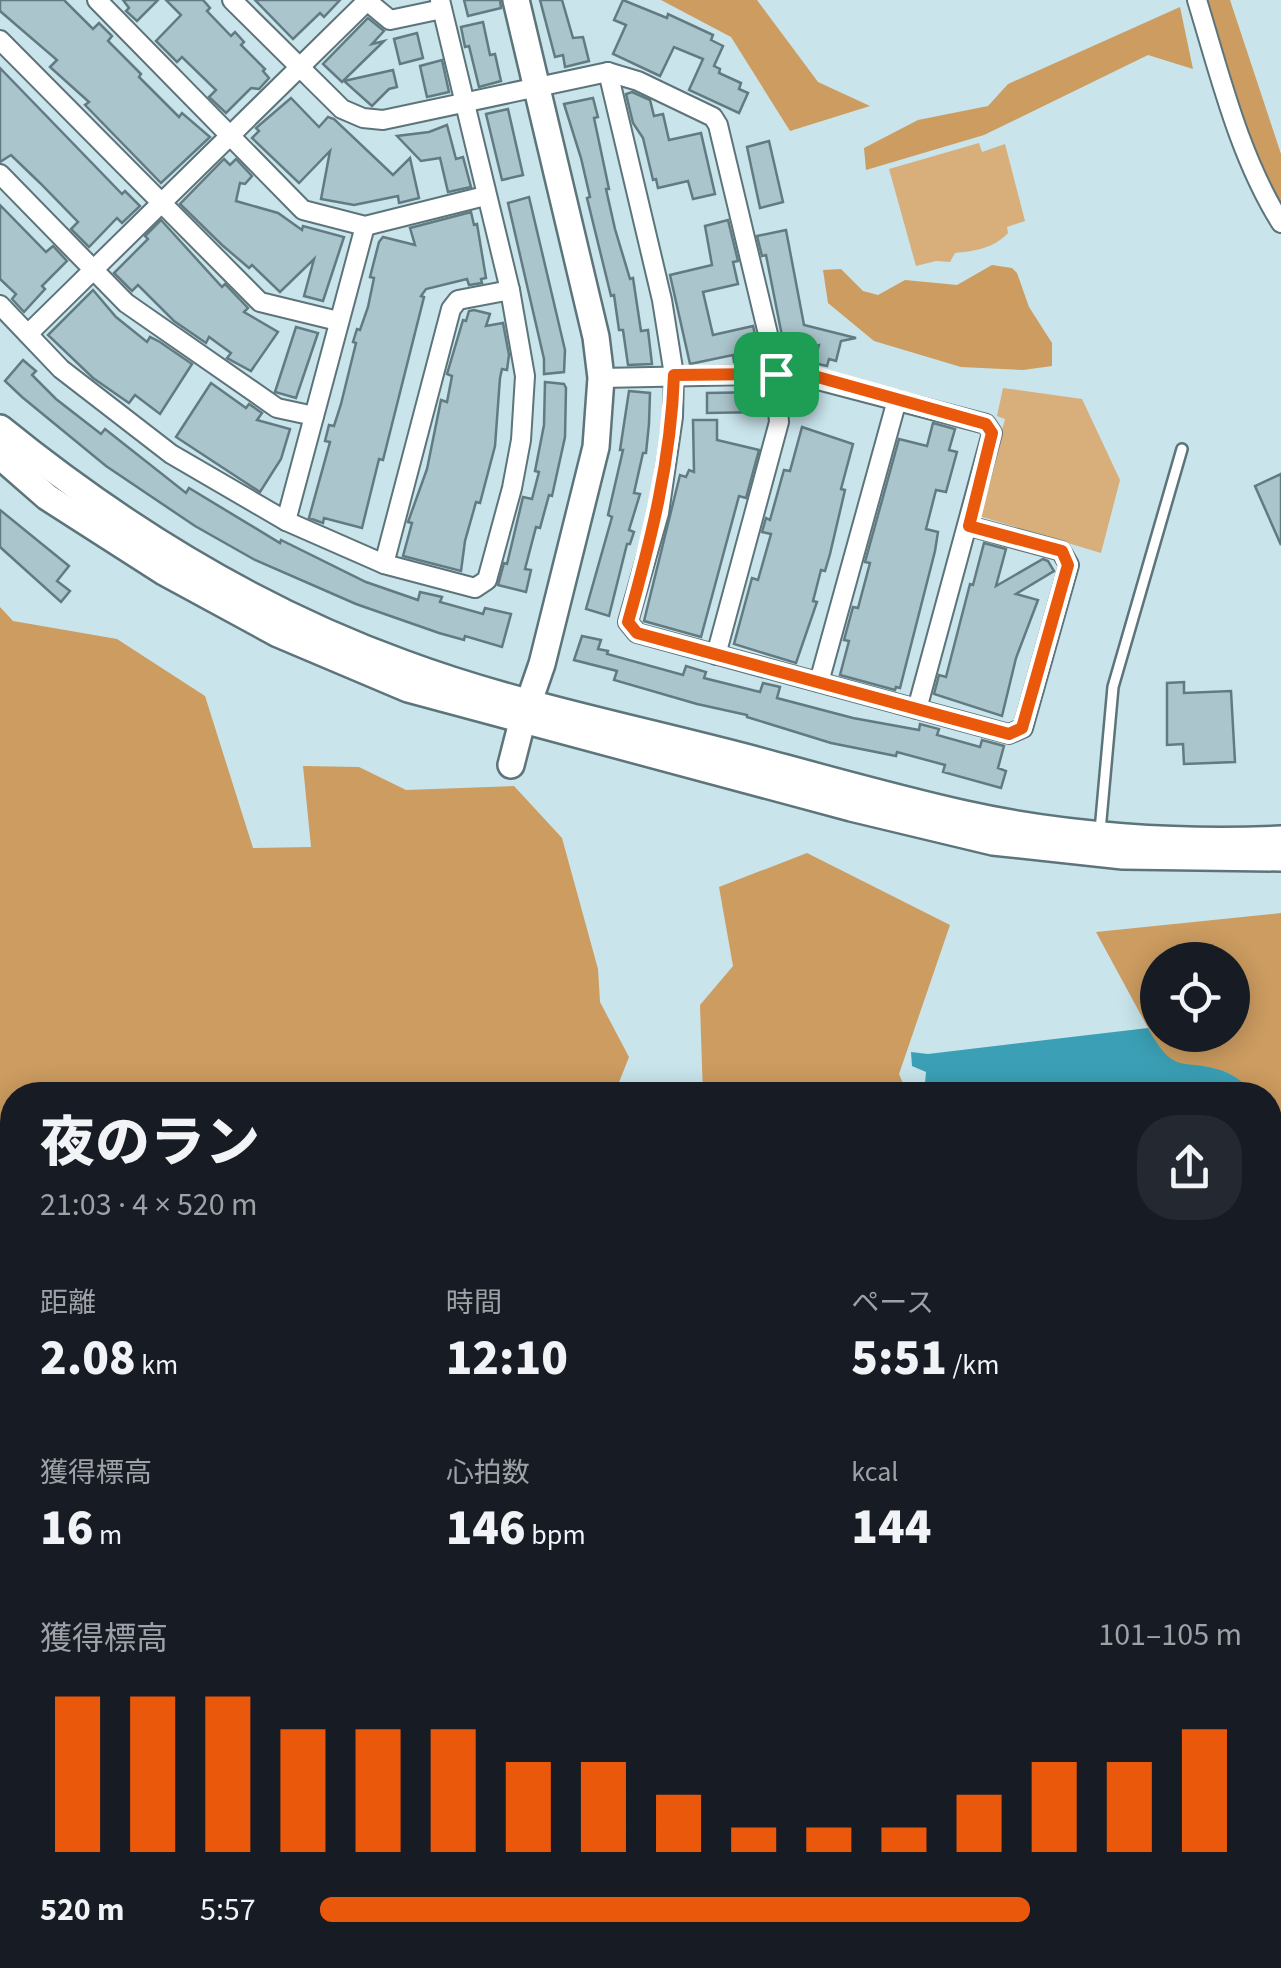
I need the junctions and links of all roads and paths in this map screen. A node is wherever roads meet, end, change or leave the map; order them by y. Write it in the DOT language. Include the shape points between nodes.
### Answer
graph roads {
  1 [pos="97,0"];
  2 [pos="232,0"];
  3 [pos="516,0"];
  4 [pos="1197,0"];
  5 [pos="367,1"];
  6 [pos="441,5"];
  7 [pos="0,40"];
  8 [pos="299,68"];
  9 [pos="608,72"];
  10 [pos="536,88"];
  11 [pos="464,103"];
  12 [pos="230,136"];
  13 [pos="0,174"];
  14 [pos="485,196"];
  15 [pos="160,202"];
  16 [pos="1281,224"];
  17 [pos="365,226"];
  18 [pos="95,270"];
  19 [pos="510,290"];
  20 [pos="0,305"];
  21 [pos="338,322"];
  22 [pos="28,334"];
  23 [pos="776,374"];
  24 [pos="674,375"];
  25 [pos="601,378"];
  26 [pos="897,400"];
  27 [pos="314,416"];
  28 [pos="0,428"];
  29 [pos="1182,449"];
  30 [pos="0,456"];
  31 [pos="286,521"];
  32 [pos="969,526"];
  33 [pos="384,564"];
  34 [pos="716,655"];
  35 [pos="819,682"];
  36 [pos="918,709"];
  37 [pos="526,712"];
  38 [pos="511,766"];
  39 [pos="1100,834"];
  40 [pos="1281,838"];
  41 [pos="1281,858"];
  1 -- 12 [label="street"];
  2 -- 8 [label="street"];
  3 -- 10 [label="street"];
  4 -- 16 [label="street" via="1230,108"];
  5 -- 6 [label="street" via="390,20"];
  5 -- 8 [label="street"];
  6 -- 11 [label="street"];
  7 -- 15 [label="street"];
  8 -- 11 [label="street" via="342,109 363,118"];
  8 -- 12 [label="street"];
  9 -- 10 [label="street"];
  9 -- 23 [label="street" via="718,125"];
  9 -- 24 [label="street"];
  10 -- 11 [label="street"];
  10 -- 25 [label="street"];
  11 -- 14 [label="street"];
  12 -- 15 [label="street"];
  12 -- 17 [label="street" via="303,210"];
  13 -- 18 [label="street"];
  14 -- 17 [label="street"];
  14 -- 19 [label="street"];
  15 -- 18 [label="street"];
  15 -- 21 [label="street" via="260,302"];
  17 -- 21 [label="street"];
  18 -- 22 [label="street"];
  18 -- 27 [label="street" via="126,303 277,408"];
  19 -- 33 [label="street" via="458,300 451,309"];
  19 -- 33 [label="street" via="525,376 520,440 487,580 475,588"];
  20 -- 22 [label="street"];
  21 -- 27 [label="street"];
  22 -- 31 [label="street" via="61,369 172,454"];
  23 -- 24 [label="street"];
  23 -- 26 [label="street" via="814,376"];
  23 -- 34 [label="street" via="779,422"];
  24 -- 25 [label="street"];
  24 -- 34 [label="street" via="658,513 628,622 637,633"];
  25 -- 37 [label="street" via="596,446"];
  26 -- 32 [label="street" via="986,424 992,433"];
  26 -- 35 [label="street"];
  27 -- 31 [label="street"];
  28 -- 37 [label="street" via="146,537 260,602"];
  29 -- 39 [label="lane" via="1113,687"];
  30 -- 37 [label="street" via="47,497 164,572 278,634 408,689"];
  31 -- 33 [label="street"];
  32 -- 36 [label="street"];
  32 -- 36 [label="street" via="1062,551 1068,565 1033,692 1022,728 1009,734"];
  34 -- 35 [label="street"];
  35 -- 36 [label="street"];
  37 -- 38 [label="street"];
  37 -- 39 [label="street" via="970,815"];
  37 -- 41 [label="street" via="851,808 993,842 1123,856"];
  39 -- 40 [label="street"];
}
